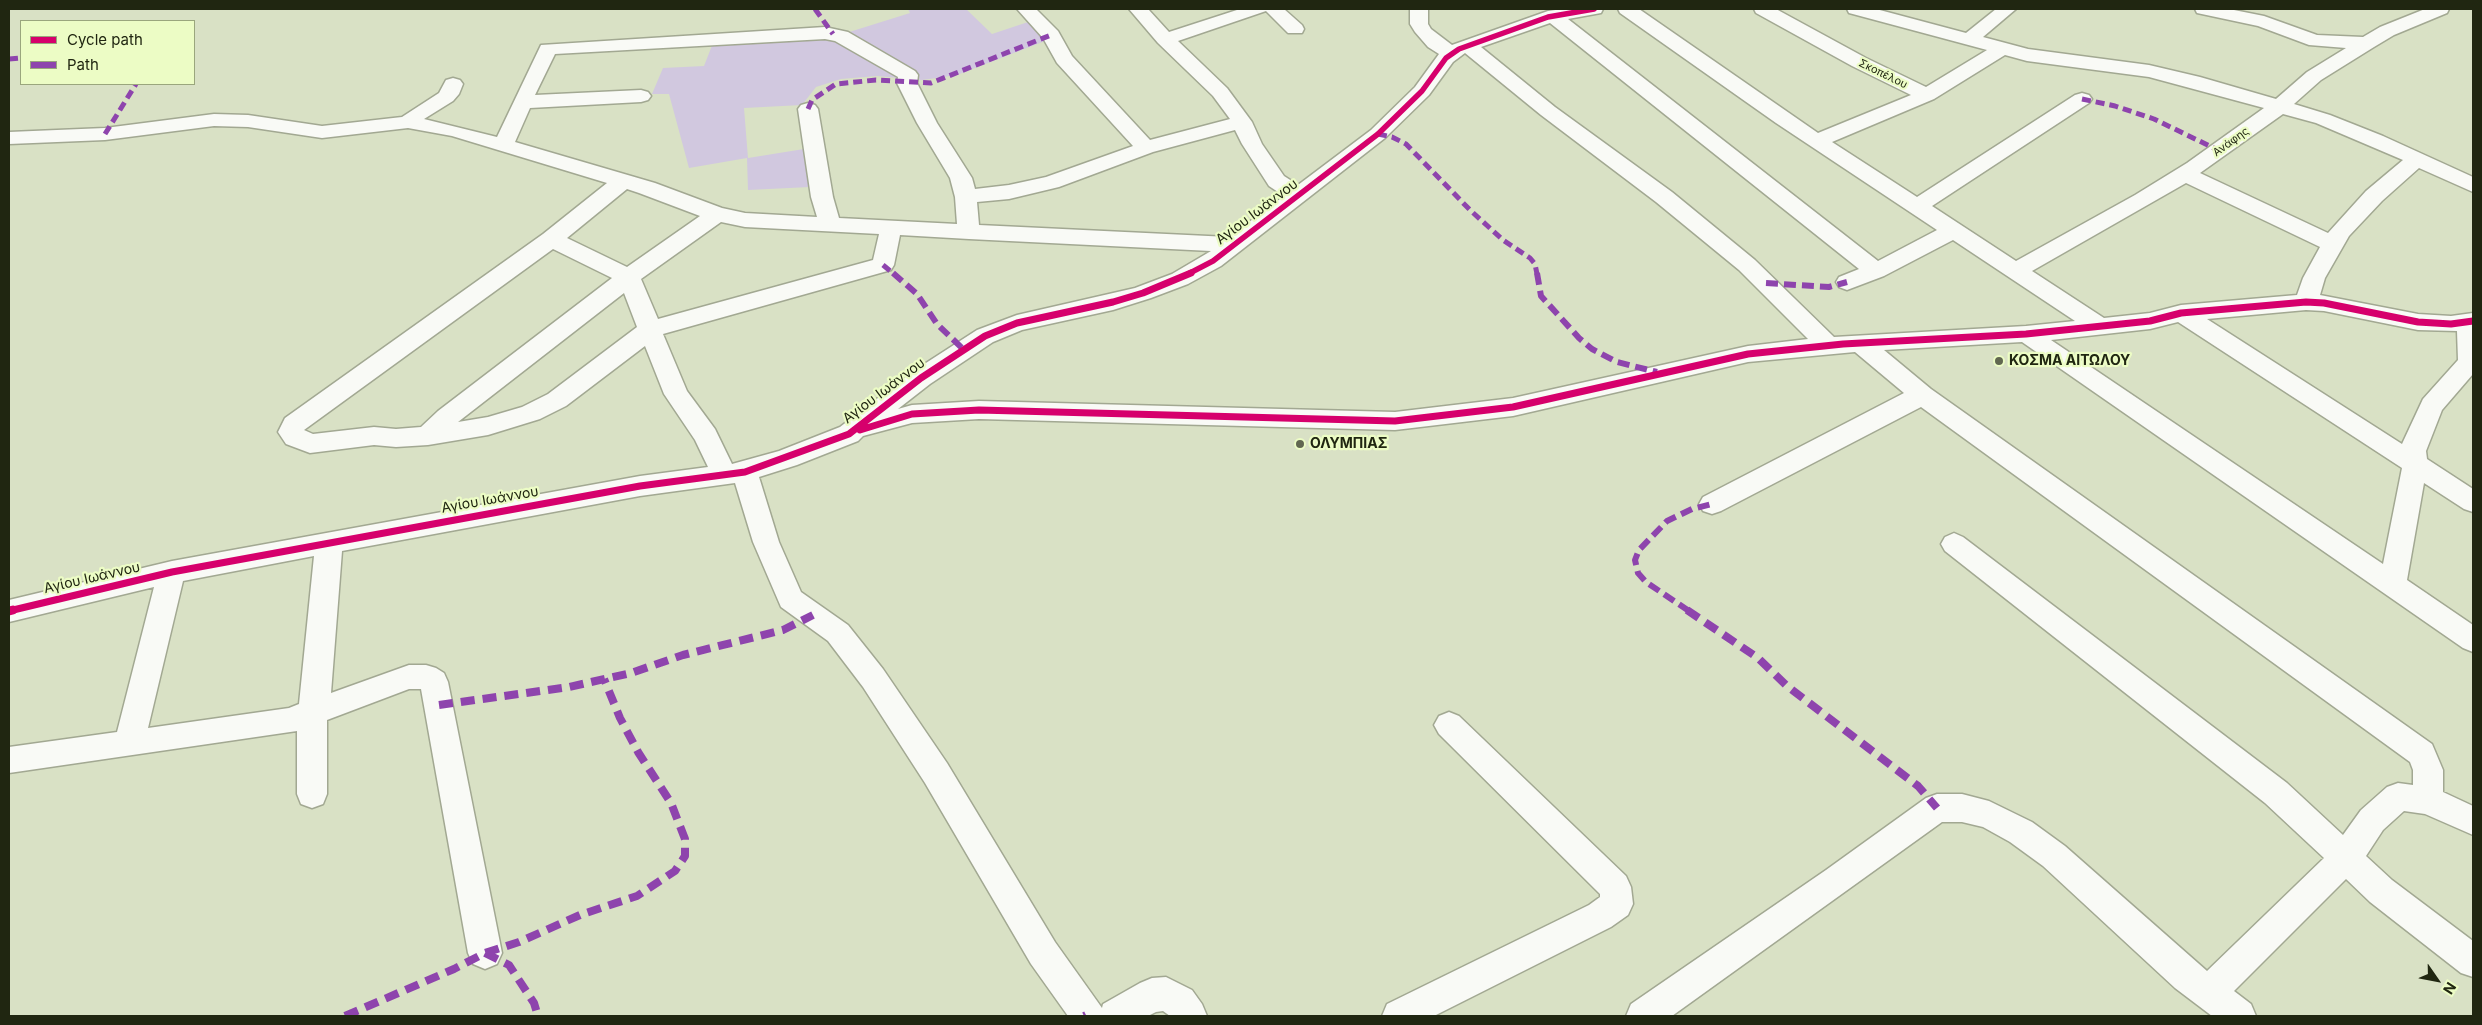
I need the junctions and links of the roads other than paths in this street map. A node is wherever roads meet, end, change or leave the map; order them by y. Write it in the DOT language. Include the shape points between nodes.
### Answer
graph roads {
  1 [pos="1026,9"];
  2 [pos="1138,9"];
  3 [pos="1258,9"];
  4 [pos="1274,9"];
  5 [pos="1419,9"];
  6 [pos="1594,9"];
  7 [pos="1628,9"];
  8 [pos="1763,9"];
  9 [pos="1856,9"];
  10 [pos="2007,9"];
  11 [pos="2204,9"];
  12 [pos="2440,9"];
  13 [pos="1882,12"];
  14 [pos="1553,16"];
  15 [pos="1296,29"];
  16 [pos="1165,39"];
  17 [pos="1968,40"];
  18 [pos="2367,44"];
  19 [pos="2002,49"];
  20 [pos="1460,50"];
  21 [pos="452,84"];
  22 [pos="1926,95"];
  23 [pos="641,96"];
  24 [pos="2082,99"];
  25 [pos="522,102"];
  26 [pos="2280,106"];
  27 [pos="808,109"];
  28 [pos="408,122"];
  29 [pos="1242,122"];
  30 [pos="9,138"];
  31 [pos="1816,141"];
  32 [pos="504,145"];
  33 [pos="1146,148"];
  34 [pos="2418,158"];
  35 [pos="2185,174"];
  36 [pos="623,181"];
  37 [pos="2473,185"];
  38 [pos="1299,196"];
  39 [pos="966,197"];
  40 [pos="1917,206"];
  41 [pos="717,214"];
  42 [pos="830,226"];
  43 [pos="891,228"];
  44 [pos="1955,230"];
  45 [pos="969,232"];
  46 [pos="551,239"];
  47 [pos="2333,244"];
  48 [pos="1235,245"];
  49 [pos="2017,270"];
  50 [pos="1876,271"];
  51 [pos="629,277"];
  52 [pos="1847,282"];
  53 [pos="2306,302"];
  54 [pos="2181,313"];
  55 [pos="2470,321"];
  56 [pos="2098,325"];
  57 [pos="651,329"];
  58 [pos="2026,334"];
  59 [pos="1860,343"];
  60 [pos="1828,345"];
  61 [pos="1922,395"];
  62 [pos="849,434"];
  63 [pos="428,436"];
  64 [pos="2415,465"];
  65 [pos="735,474"];
  66 [pos="2473,502"];
  67 [pos="1712,504"];
  68 [pos="329,543"];
  69 [pos="1954,544"];
  70 [pos="172,572"];
  71 [pos="2392,585"];
  72 [pos="9,611"];
  73 [pos="2473,640"];
  74 [pos="312,712"];
  75 [pos="1449,725"];
  76 [pos="129,743"];
  77 [pos="9,760"];
  78 [pos="312,794"];
  79 [pos="2428,800"];
  80 [pos="2473,821"];
  81 [pos="2346,858"];
  82 [pos="484,953"];
  83 [pos="2473,961"];
  84 [pos="2208,993"];
  85 [pos="1088,1016"];
  86 [pos="1114,1016"];
  87 [pos="1190,1016"];
  88 [pos="1399,1016"];
  89 [pos="1644,1016"];
  90 [pos="2239,1016"];
  1 -- 33 [label="street" via="1051,35 1064,59"];
  2 -- 16 [label="street"];
  3 -- 16 [label="street"];
  4 -- 15 [label="street"];
  5 -- 20 [label="street" via="1419,24 1435,43"];
  6 -- 14 [label="street, Αγίου Ιωάννου"];
  7 -- 31 [label="street"];
  8 -- 22 [label="street, Σκοπέλου"];
  9 -- 13 [label="street"];
  10 -- 17 [label="street"];
  11 -- 18 [label="street" via="2264,22 2316,41"];
  12 -- 18 [label="street, Ανάφης" via="2387,31"];
  13 -- 17 [label="street"];
  14 -- 20 [label="street, Αγίου Ιωάννου"];
  14 -- 50 [label="street"];
  16 -- 29 [label="street" via="1220,92"];
  17 -- 19 [label="street"];
  18 -- 26 [label="street, Ανάφης" via="2314,76"];
  19 -- 22 [label="street"];
  19 -- 26 [label="street" via="2171,76"];
  20 -- 38 [label="street, Αγίου Ιωάννου" via="1446,58 1400,114"];
  20 -- 60 [label="street" via="1664,197 1740,259"];
  21 -- 28 [label="street" via="452,90 446,97"];
  22 -- 31 [label="street"];
  23 -- 25 [label="street"];
  24 -- 40 [label="street"];
  25 -- 32 [label="street"];
  25 -- 39 [label="street" via="548,49 833,34 908,75 907,83 961,178"];
  26 -- 34 [label="street" via="2346,128"];
  26 -- 35 [label="street, Ανάφης"];
  27 -- 42 [label="street" via="822,197"];
  28 -- 30 [label="street" via="322,132 248,121 214,120 105,134"];
  28 -- 32 [label="street"];
  29 -- 33 [label="street"];
  29 -- 38 [label="street" via="1276,181"];
  31 -- 40 [label="street"];
  32 -- 36 [label="street"];
  33 -- 39 [label="street" via="1052,182"];
  34 -- 37 [label="street"];
  34 -- 47 [label="street" via="2374,196"];
  35 -- 47 [label="street"];
  35 -- 49 [label="street, Ανάφης"];
  36 -- 41 [label="street"];
  36 -- 46 [label="street"];
  38 -- 48 [label="street, Αγίου Ιωάννου"];
  39 -- 45 [label="street"];
  40 -- 44 [label="street"];
  41 -- 42 [label="street" via="745,220"];
  41 -- 51 [label="street"];
  42 -- 43 [label="street"];
  43 -- 45 [label="street"];
  43 -- 57 [label="street" via="883,265"];
  44 -- 49 [label="street"];
  44 -- 50 [label="street"];
  45 -- 48 [label="street"];
  46 -- 51 [label="street"];
  46 -- 63 [label="street" via="294,424 291,432 295,438 310,444 374,436"];
  47 -- 53 [label="street" via="2314,278"];
  48 -- 62 [label="street, Αγίου Ιωάννου" via="1180,279 1143,293 1017,323 984,336 921,378"];
  49 -- 56 [label="street"];
  50 -- 52 [label="street"];
  51 -- 57 [label="street"];
  51 -- 63 [label="street"];
  53 -- 54 [label="street"];
  53 -- 55 [label="street" via="2418,322 2451,324"];
  54 -- 56 [label="street"];
  54 -- 64 [label="street"];
  55 -- 64 [label="street" via="2469,363 2432,405 2413,451"];
  56 -- 58 [label="street"];
  57 -- 63 [label="street" via="557,400 532,413 488,426"];
  57 -- 65 [label="street" via="676,394"];
  58 -- 59 [label="street"];
  58 -- 71 [label="street"];
  59 -- 60 [label="street"];
  59 -- 61 [label="street"];
  60 -- 62 [label="street" via="1748,354 1513,407 1395,421 979,410 912,414"];
  61 -- 67 [label="street"];
  61 -- 79 [label="street" via="2420,753 2428,770"];
  62 -- 65 [label="street, Αγίου Ιωάννου"];
  64 -- 66 [label="street"];
  64 -- 71 [label="street"];
  65 -- 68 [label="street, Αγίου Ιωάννου" via="640,486"];
  65 -- 85 [label="street" via="791,599 838,633 873,678 936,773 1044,953"];
  68 -- 70 [label="street, Αγίου Ιωάννου"];
  68 -- 74 [label="street"];
  69 -- 81 [label="street" via="2276,793"];
  70 -- 72 [label="street, Αγίου Ιωάννου"];
  70 -- 76 [label="street"];
  71 -- 73 [label="street"];
  74 -- 76 [label="street" via="289,721"];
  74 -- 78 [label="street"];
  74 -- 82 [label="street" via="409,677 426,677 434,682"];
  75 -- 88 [label="street" via="1615,886 1617,904 1600,916"];
  76 -- 77 [label="street"];
  79 -- 80 [label="street"];
  79 -- 81 [label="street" via="2398,797 2372,820"];
  81 -- 83 [label="street" via="2381,891"];
  81 -- 84 [label="street"];
  84 -- 89 [label="street" via="2054,856 2021,832 1980,813 1962,808 1937,808"];
  84 -- 90 [label="street"];
  86 -- 87 [label="street" via="1152,995 1166,994 1180,1002"];
}
